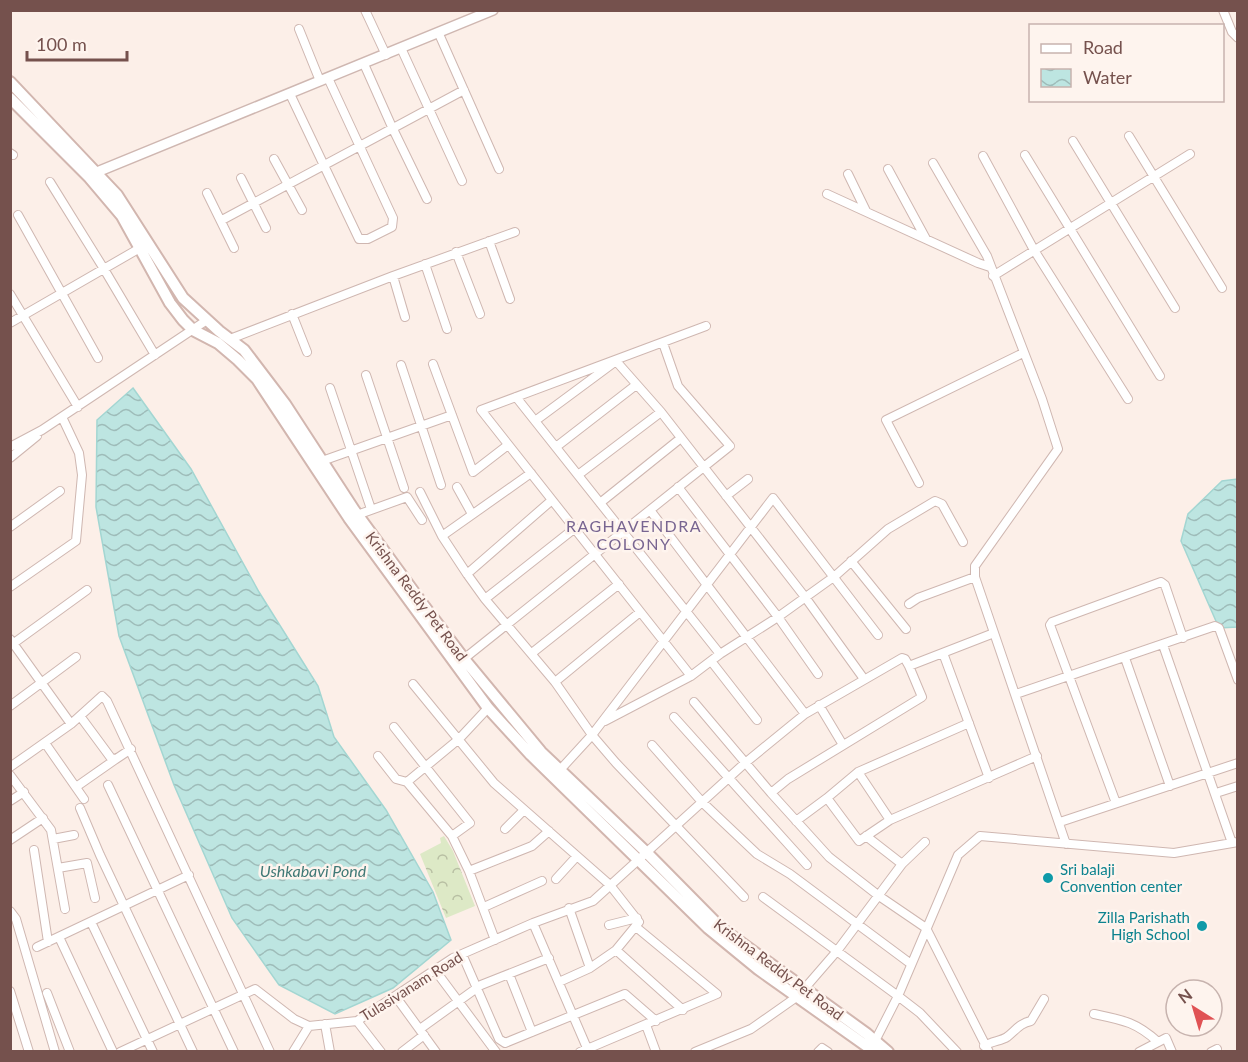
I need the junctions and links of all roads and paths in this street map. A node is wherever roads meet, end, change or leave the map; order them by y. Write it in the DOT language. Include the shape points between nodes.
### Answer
graph roads {
  1 [pos="365,10"];
  2 [pos="493,10"];
  3 [pos="1222,10"];
  4 [pos="299,29"];
  5 [pos="439,34"];
  6 [pos="1238,38"];
  7 [pos="401,48"];
  8 [pos="386,55"];
  9 [pos="364,64"];
  10 [pos="324,79"];
  11 [pos="10,82"];
  12 [pos="464,90"];
  13 [pos="290,93"];
  14 [pos="10,98"];
  15 [pos="428,108"];
  16 [pos="392,127"];
  17 [pos="1130,136"];
  18 [pos="1074,141"];
  19 [pos="359,145"];
  20 [pos="1190,154"];
  21 [pos="983,156"];
  22 [pos="1025,156"];
  23 [pos="274,159"];
  24 [pos="933,163"];
  25 [pos="325,164"];
  26 [pos="499,169"];
  27 [pos="888,169"];
  28 [pos="97,172"];
  29 [pos="848,174"];
  30 [pos="1155,176"];
  31 [pos="241,178"];
  32 [pos="50,182"];
  33 [pos="462,182"];
  34 [pos="288,184"];
  35 [pos="207,193"];
  36 [pos="827,195"];
  37 [pos="427,199"];
  38 [pos="1111,202"];
  39 [pos="254,203"];
  40 [pos="302,210"];
  41 [pos="866,212"];
  42 [pos="18,215"];
  43 [pos="222,220"];
  44 [pos="266,228"];
  45 [pos="1070,228"];
  46 [pos="515,232"];
  47 [pos="927,240"];
  48 [pos="489,241"];
  49 [pos="140,248"];
  50 [pos="234,248"];
  51 [pos="1034,250"];
  52 [pos="456,252"];
  53 [pos="426,264"];
  54 [pos="990,267"];
  55 [pos="104,269"];
  56 [pos="393,276"];
  57 [pos="993,276"];
  58 [pos="1222,288"];
  59 [pos="61,293"];
  60 [pos="10,294"];
  61 [pos="182,295"];
  62 [pos="510,299"];
  63 [pos="170,303"];
  64 [pos="1175,308"];
  65 [pos="292,314"];
  66 [pos="480,314"];
  67 [pos="23,316"];
  68 [pos="405,317"];
  69 [pos="207,320"];
  70 [pos="10,323"];
  71 [pos="706,326"];
  72 [pos="447,329"];
  73 [pos="193,330"];
  74 [pos="230,339"];
  75 [pos="663,343"];
  76 [pos="307,352"];
  77 [pos="1023,353"];
  78 [pos="155,355"];
  79 [pos="98,358"];
  80 [pos="616,361"];
  81 [pos="433,364"];
  82 [pos="401,365"];
  83 [pos="366,375"];
  84 [pos="1160,375"];
  85 [pos="636,385"];
  86 [pos="330,388"];
  87 [pos="516,397"];
  88 [pos="1128,399"];
  89 [pos="78,407"];
  90 [pos="661,412"];
  91 [pos="452,415"];
  92 [pos="62,417"];
  93 [pos="535,421"];
  94 [pos="421,427"];
  95 [pos="42,430"];
  96 [pos="681,438"];
  97 [pos="387,439"];
  98 [pos="508,444"];
  99 [pos="10,447"];
  100 [pos="556,447"];
  101 [pos="352,452"];
  102 [pos="10,458"];
  103 [pos="322,461"];
  104 [pos="704,467"];
  105 [pos="531,473"];
  106 [pos="578,475"];
  107 [pos="748,479"];
  108 [pos="919,483"];
  109 [pos="441,485"];
  110 [pos="457,487"];
  111 [pos="678,487"];
  112 [pos="404,488"];
  113 [pos="60,491"];
  114 [pos="420,492"];
  115 [pos="726,496"];
  116 [pos="552,500"];
  117 [pos="600,503"];
  118 [pos="370,506"];
  119 [pos="650,510"];
  120 [pos="472,514"];
  121 [pos="357,515"];
  122 [pos="422,520"];
  123 [pos="10,527"];
  124 [pos="750,527"];
  125 [pos="574,528"];
  126 [pos="623,532"];
  127 [pos="442,536"];
  128 [pos="963,542"];
  129 [pos="595,554"];
  130 [pos="729,554"];
  131 [pos="851,561"];
  132 [pos="467,574"];
  133 [pos="835,576"];
  134 [pos="975,577"];
  135 [pos="619,584"];
  136 [pos="707,584"];
  137 [pos="10,587"];
  138 [pos="87,590"];
  139 [pos="805,597"];
  140 [pos="486,599"];
  141 [pos="909,604"];
  142 [pos="686,611"];
  143 [pos="640,612"];
  144 [pos="778,617"];
  145 [pos="507,624"];
  146 [pos="906,629"];
  147 [pos="994,633"];
  148 [pos="878,635"];
  149 [pos="748,636"];
  150 [pos="1183,638"];
  151 [pos="12,641"];
  152 [pos="663,641"];
  153 [pos="1163,645"];
  154 [pos="532,653"];
  155 [pos="943,653"];
  156 [pos="720,654"];
  157 [pos="76,657"];
  158 [pos="1125,658"];
  159 [pos="711,661"];
  160 [pos="460,662"];
  161 [pos="909,666"];
  162 [pos="818,674"];
  163 [pos="691,676"];
  164 [pos="1069,676"];
  165 [pos="864,679"];
  166 [pos="1238,680"];
  167 [pos="555,682"];
  168 [pos="43,684"];
  169 [pos="413,684"];
  170 [pos="1016,694"];
  171 [pos="694,702"];
  172 [pos="819,705"];
  173 [pos="10,706"];
  174 [pos="489,708"];
  175 [pos="805,714"];
  176 [pos="80,716"];
  177 [pos="674,717"];
  178 [pos="757,720"];
  179 [pos="601,723"];
  180 [pos="969,723"];
  181 [pos="71,724"];
  182 [pos="394,727"];
  183 [pos="592,735"];
  184 [pos="459,739"];
  185 [pos="45,743"];
  186 [pos="652,745"];
  187 [pos="843,745"];
  188 [pos="131,749"];
  189 [pos="378,756"];
  190 [pos="1037,756"];
  191 [pos="116,759"];
  192 [pos="745,763"];
  193 [pos="1238,763"];
  194 [pos="10,767"];
  195 [pos="425,767"];
  196 [pos="560,771"];
  197 [pos="858,772"];
  198 [pos="1209,772"];
  199 [pos="10,775"];
  200 [pos="728,778"];
  201 [pos="989,778"];
  202 [pos="407,782"];
  203 [pos="108,785"];
  204 [pos="1170,786"];
  205 [pos="1238,786"];
  206 [pos="76,787"];
  207 [pos="24,792"];
  208 [pos="1216,793"];
  209 [pos="771,794"];
  210 [pos="827,798"];
  211 [pos="84,799"];
  212 [pos="10,801"];
  213 [pos="702,802"];
  214 [pos="1116,803"];
  215 [pos="80,808"];
  216 [pos="524,810"];
  217 [pos="42,818"];
  218 [pos="890,820"];
  219 [pos="796,821"];
  220 [pos="1060,822"];
  221 [pos="677,825"];
  222 [pos="505,829"];
  223 [pos="549,831"];
  224 [pos="74,835"];
  225 [pos="452,836"];
  226 [pos="866,836"];
  227 [pos="53,839"];
  228 [pos="10,840"];
  229 [pos="925,842"];
  230 [pos="1235,842"];
  231 [pos="1066,844"];
  232 [pos="34,850"];
  233 [pos="577,856"];
  234 [pos="642,856"];
  235 [pos="902,864"];
  236 [pos="807,865"];
  237 [pos="58,868"];
  238 [pos="469,871"];
  239 [pos="189,875"];
  240 [pos="556,879"];
  241 [pos="542,881"];
  242 [pos="610,885"];
  243 [pos="158,891"];
  244 [pos="879,896"];
  245 [pos="744,897"];
  246 [pos="763,897"];
  247 [pos="95,898"];
  248 [pos="125,906"];
  249 [pos="484,908"];
  250 [pos="569,908"];
  251 [pos="65,909"];
  252 [pos="10,911"];
  253 [pos="13,920"];
  254 [pos="91,922"];
  255 [pos="636,922"];
  256 [pos="533,923"];
  257 [pos="858,924"];
  258 [pos="609,925"];
  259 [pos="926,928"];
  260 [pos="59,937"];
  261 [pos="495,940"];
  262 [pos="48,942"];
  263 [pos="37,947"];
  264 [pos="616,950"];
  265 [pos="837,951"];
  266 [pos="462,954"];
  267 [pos="549,958"];
  268 [pos="911,964"];
  269 [pos="590,968"];
  270 [pos="435,970"];
  271 [pos="509,974"];
  272 [pos="559,982"];
  273 [pos="476,988"];
  274 [pos="801,992"];
  275 [pos="46,993"];
  276 [pos="243,993"];
  277 [pos="11,995"];
  278 [pos="898,996"];
  279 [pos="396,997"];
  280 [pos="1044,999"];
  281 [pos="459,1001"];
  282 [pos="214,1008"];
  283 [pos="683,1010"];
  284 [pos="1094,1014"];
  285 [pos="573,1015"];
  286 [pos="357,1021"];
  287 [pos="656,1021"];
  288 [pos="180,1024"];
  289 [pos="325,1024"];
  290 [pos="646,1025"];
  291 [pos="309,1026"];
  292 [pos="422,1032"];
  293 [pos="532,1032"];
  294 [pos="147,1039"];
  295 [pos="1158,1042"];
  296 [pos="872,1048"];
  297 [pos="709,1049"];
  298 [pos="986,1049"];
  299 [pos="584,1050"];
  300 [pos="29,1052"];
  301 [pos="55,1052"];
  302 [pos="70,1052"];
  303 [pos="112,1052"];
  304 [pos="120,1052"];
  305 [pos="153,1052"];
  306 [pos="193,1052"];
  307 [pos="234,1052"];
  308 [pos="270,1052"];
  309 [pos="293,1052"];
  310 [pos="330,1052"];
  311 [pos="381,1052"];
  312 [pos="402,1052"];
  313 [pos="436,1052"];
  314 [pos="496,1052"];
  315 [pos="656,1052"];
  316 [pos="695,1052"];
  317 [pos="818,1052"];
  318 [pos="828,1052"];
  319 [pos="888,1052"];
  320 [pos="957,1052"];
  321 [pos="1139,1052"];
  322 [pos="1172,1052"];
  1 -- 8 [label="street"];
  2 -- 5 [label="street"];
  3 -- 6 [label="street"];
  4 -- 10 [label="street"];
  5 -- 7 [label="street"];
  5 -- 12 [label="street"];
  7 -- 8 [label="street"];
  7 -- 15 [label="street"];
  8 -- 9 [label="street"];
  9 -- 10 [label="street"];
  9 -- 16 [label="street"];
  10 -- 13 [label="street"];
  10 -- 19 [label="street"];
  11 -- 28 [label="main road, Krishna Reddy Pet Road"];
  12 -- 15 [label="street"];
  12 -- 26 [label="street"];
  13 -- 25 [label="street"];
  13 -- 28 [label="street"];
  14 -- 49 [label="main road, Krishna Reddy Pet Road" via="89,177 125,221"];
  15 -- 16 [label="street"];
  15 -- 33 [label="street"];
  16 -- 19 [label="street"];
  16 -- 37 [label="street"];
  17 -- 30 [label="street"];
  18 -- 38 [label="street"];
  19 -- 25 [label="street"];
  19 -- 25 [label="street" via="393,218 390,228 359,239"];
  20 -- 30 [label="street"];
  21 -- 51 [label="street"];
  22 -- 45 [label="street"];
  23 -- 34 [label="street"];
  24 -- 54 [label="street"];
  25 -- 34 [label="street"];
  27 -- 47 [label="street"];
  28 -- 61 [label="main road, Krishna Reddy Pet Road" via="117,195"];
  29 -- 41 [label="street"];
  30 -- 38 [label="street"];
  30 -- 58 [label="street"];
  31 -- 39 [label="street"];
  32 -- 55 [label="street"];
  34 -- 39 [label="street"];
  34 -- 40 [label="street"];
  35 -- 43 [label="street"];
  36 -- 41 [label="street"];
  38 -- 45 [label="street"];
  38 -- 64 [label="street"];
  39 -- 43 [label="street"];
  39 -- 44 [label="street"];
  41 -- 47 [label="street"];
  42 -- 59 [label="street"];
  43 -- 50 [label="street"];
  45 -- 51 [label="street"];
  45 -- 84 [label="street"];
  46 -- 48 [label="street"];
  47 -- 54 [label="street"];
  48 -- 52 [label="street"];
  48 -- 62 [label="street"];
  49 -- 55 [label="street"];
  49 -- 63 [label="main road, Krishna Reddy Pet Road"];
  51 -- 57 [label="street"];
  51 -- 88 [label="street"];
  52 -- 53 [label="street"];
  52 -- 66 [label="street"];
  53 -- 56 [label="street"];
  53 -- 72 [label="street"];
  54 -- 57 [label="street"];
  55 -- 59 [label="street"];
  55 -- 78 [label="street"];
  56 -- 65 [label="street"];
  56 -- 68 [label="street"];
  57 -- 77 [label="street"];
  59 -- 67 [label="street"];
  59 -- 79 [label="street"];
  60 -- 67 [label="street"];
  61 -- 63 [label="main road"];
  61 -- 69 [label="main road, Krishna Reddy Pet Road"];
  63 -- 73 [label="main road, Krishna Reddy Pet Road"];
  65 -- 74 [label="street"];
  65 -- 76 [label="street"];
  67 -- 70 [label="street"];
  67 -- 89 [label="street"];
  69 -- 73 [label="street"];
  69 -- 74 [label="main road, Krishna Reddy Pet Road"];
  71 -- 75 [label="street"];
  73 -- 78 [label="street"];
  73 -- 160 [label="main road, Krishna Reddy Pet Road" via="218,343 257,379 349,518"];
  74 -- 103 [label="main road, Krishna Reddy Pet Road" via="244,350 285,404"];
  75 -- 80 [label="street"];
  75 -- 104 [label="street" via="678,386 730,446"];
  77 -- 108 [label="street" via="886,420"];
  77 -- 134 [label="street" via="1058,449 976,563"];
  78 -- 89 [label="street"];
  80 -- 85 [label="street"];
  80 -- 87 [label="street"];
  80 -- 93 [label="street"];
  81 -- 91 [label="street"];
  82 -- 94 [label="street"];
  83 -- 97 [label="street"];
  85 -- 90 [label="street"];
  85 -- 100 [label="street"];
  86 -- 101 [label="street"];
  87 -- 93 [label="street"];
  87 -- 98 [label="street" via="481,410"];
  89 -- 92 [label="street"];
  90 -- 96 [label="street"];
  90 -- 106 [label="street"];
  91 -- 94 [label="street"];
  91 -- 98 [label="street" via="473,472"];
  92 -- 95 [label="street"];
  92 -- 137 [label="street" via="79,453 82,475 76,541"];
  93 -- 100 [label="street"];
  94 -- 97 [label="street"];
  94 -- 109 [label="street"];
  95 -- 99 [label="street"];
  95 -- 102 [label="street"];
  96 -- 104 [label="street"];
  96 -- 117 [label="street"];
  97 -- 101 [label="street"];
  97 -- 112 [label="street"];
  98 -- 105 [label="street"];
  100 -- 106 [label="street"];
  101 -- 103 [label="street"];
  101 -- 118 [label="street"];
  103 -- 121 [label="main road, Krishna Reddy Pet Road"];
  104 -- 111 [label="street"];
  104 -- 115 [label="street"];
  105 -- 116 [label="street"];
  105 -- 120 [label="street"];
  106 -- 117 [label="street"];
  107 -- 115 [label="street"];
  110 -- 120 [label="street"];
  111 -- 119 [label="street"];
  111 -- 130 [label="street"];
  113 -- 123 [label="street"];
  114 -- 127 [label="street"];
  115 -- 124 [label="street"];
  116 -- 125 [label="street"];
  116 -- 132 [label="street"];
  117 -- 126 [label="street"];
  119 -- 126 [label="street"];
  119 -- 136 [label="street"];
  120 -- 127 [label="street"];
  121 -- 122 [label="street" via="407,497"];
  121 -- 160 [label="main road, Krishna Reddy Pet Road"];
  124 -- 130 [label="street"];
  124 -- 133 [label="street" via="773,498"];
  124 -- 139 [label="street"];
  125 -- 129 [label="street"];
  125 -- 140 [label="street"];
  126 -- 129 [label="street"];
  126 -- 142 [label="street"];
  127 -- 132 [label="street"];
  128 -- 131 [label="street" via="942,504 935,501 888,529"];
  129 -- 135 [label="street"];
  129 -- 145 [label="street"];
  130 -- 136 [label="street"];
  130 -- 144 [label="street"];
  131 -- 133 [label="street"];
  131 -- 146 [label="street"];
  132 -- 140 [label="street"];
  133 -- 139 [label="street"];
  133 -- 148 [label="street"];
  134 -- 141 [label="street"];
  134 -- 147 [label="street"];
  135 -- 143 [label="street"];
  135 -- 154 [label="street"];
  136 -- 142 [label="street"];
  136 -- 149 [label="street"];
  138 -- 151 [label="street"];
  139 -- 144 [label="street"];
  139 -- 165 [label="street"];
  140 -- 145 [label="street"];
  142 -- 152 [label="street"];
  142 -- 156 [label="street"];
  143 -- 152 [label="street"];
  143 -- 167 [label="street"];
  144 -- 149 [label="street"];
  144 -- 162 [label="street"];
  145 -- 154 [label="street"];
  145 -- 160 [label="street"];
  147 -- 155 [label="street"];
  147 -- 170 [label="street"];
  149 -- 156 [label="street"];
  149 -- 175 [label="street"];
  150 -- 153 [label="street"];
  150 -- 164 [label="street" via="1161,582 1052,622"];
  150 -- 166 [label="street" via="1219,628"];
  151 -- 168 [label="street"];
  152 -- 163 [label="street"];
  152 -- 179 [label="street"];
  153 -- 158 [label="street"];
  153 -- 198 [label="street"];
  154 -- 167 [label="street"];
  155 -- 161 [label="street"];
  155 -- 180 [label="street"];
  156 -- 159 [label="street"];
  157 -- 168 [label="street"];
  158 -- 164 [label="street"];
  158 -- 204 [label="street"];
  159 -- 163 [label="street"];
  159 -- 178 [label="street"];
  160 -- 174 [label="main road, Krishna Reddy Pet Road"];
  160 -- 196 [label="main road, Krishna Reddy Pet Road"];
  161 -- 165 [label="street, Tulasivanam Road" via="902,658"];
  161 -- 187 [label="street" via="922,697"];
  163 -- 179 [label="street"];
  164 -- 170 [label="street"];
  164 -- 214 [label="street"];
  165 -- 172 [label="street, Tulasivanam Road"];
  167 -- 183 [label="street"];
  168 -- 173 [label="street"];
  168 -- 181 [label="street"];
  169 -- 184 [label="street"];
  170 -- 190 [label="street"];
  171 -- 192 [label="street"];
  172 -- 175 [label="street, Tulasivanam Road"];
  172 -- 187 [label="street"];
  174 -- 184 [label="street"];
  174 -- 234 [label="main road, Krishna Reddy Pet Road" via="538,763"];
  175 -- 192 [label="street, Tulasivanam Road"];
  176 -- 181 [label="street"];
  176 -- 188 [label="street" via="102,696"];
  176 -- 191 [label="street" via="111,758"];
  177 -- 200 [label="street"];
  179 -- 183 [label="street"];
  180 -- 197 [label="street"];
  180 -- 201 [label="street"];
  181 -- 185 [label="street"];
  182 -- 195 [label="street"];
  183 -- 196 [label="street"];
  183 -- 221 [label="street"];
  184 -- 195 [label="street"];
  184 -- 216 [label="street" via="494,783"];
  185 -- 194 [label="street"];
  185 -- 206 [label="street"];
  186 -- 213 [label="street"];
  187 -- 209 [label="street"];
  188 -- 191 [label="street"];
  188 -- 239 [label="street"];
  189 -- 202 [label="street" via="396,779"];
  190 -- 201 [label="street"];
  190 -- 220 [label="street"];
  191 -- 206 [label="street"];
  192 -- 200 [label="street, Tulasivanam Road"];
  192 -- 209 [label="street"];
  193 -- 198 [label="street"];
  195 -- 202 [label="street"];
  195 -- 225 [label="street" via="470,823"];
  196 -- 234 [label="main road, Krishna Reddy Pet Road"];
  197 -- 210 [label="street"];
  197 -- 218 [label="street"];
  198 -- 204 [label="street"];
  198 -- 208 [label="street"];
  199 -- 207 [label="street"];
  200 -- 213 [label="street, Tulasivanam Road"];
  200 -- 236 [label="street"];
  201 -- 218 [label="street"];
  202 -- 225 [label="street"];
  203 -- 243 [label="street"];
  204 -- 214 [label="street"];
  205 -- 208 [label="street"];
  206 -- 211 [label="street"];
  207 -- 212 [label="street"];
  207 -- 217 [label="street"];
  208 -- 230 [label="street"];
  209 -- 219 [label="street"];
  210 -- 219 [label="street"];
  210 -- 226 [label="street" via="859,841"];
  213 -- 221 [label="street, Tulasivanam Road"];
  213 -- 257 [label="street" via="757,854 790,873"];
  214 -- 220 [label="street"];
  215 -- 248 [label="street"];
  216 -- 222 [label="street"];
  216 -- 223 [label="street"];
  217 -- 227 [label="street"];
  217 -- 228 [label="street"];
  218 -- 226 [label="street"];
  219 -- 244 [label="street" via="829,857"];
  220 -- 231 [label="street"];
  221 -- 234 [label="street, Tulasivanam Road"];
  221 -- 245 [label="street"];
  223 -- 233 [label="street"];
  223 -- 238 [label="street" via="532,846"];
  224 -- 227 [label="street"];
  225 -- 238 [label="street"];
  226 -- 235 [label="street"];
  227 -- 237 [label="street"];
  229 -- 235 [label="street"];
  230 -- 231 [label="street" via="1173,853"];
  231 -- 259 [label="street" via="980,836 958,855"];
  232 -- 262 [label="street"];
  233 -- 240 [label="street"];
  233 -- 242 [label="street"];
  234 -- 242 [label="street, Tulasivanam Road"];
  234 -- 274 [label="main road, Krishna Reddy Pet Road" via="722,929"];
  235 -- 244 [label="street"];
  237 -- 247 [label="street" via="88,864"];
  237 -- 251 [label="street"];
  238 -- 249 [label="street"];
  239 -- 243 [label="street"];
  239 -- 276 [label="street"];
  241 -- 249 [label="street"];
  242 -- 250 [label="street, Tulasivanam Road" via="592,901"];
  242 -- 255 [label="street"];
  243 -- 248 [label="street"];
  243 -- 282 [label="street"];
  244 -- 257 [label="street"];
  244 -- 259 [label="street"];
  246 -- 265 [label="street"];
  248 -- 254 [label="street"];
  248 -- 288 [label="street"];
  249 -- 261 [label="street"];
  250 -- 256 [label="street, Tulasivanam Road"];
  250 -- 269 [label="street"];
  252 -- 253 [label="street"];
  253 -- 301 [label="street"];
  254 -- 260 [label="street"];
  254 -- 294 [label="street"];
  255 -- 258 [label="street"];
  255 -- 264 [label="street"];
  255 -- 283 [label="street" via="717,994"];
  256 -- 261 [label="street, Tulasivanam Road"];
  256 -- 267 [label="street"];
  257 -- 265 [label="street"];
  257 -- 268 [label="street"];
  259 -- 268 [label="street"];
  259 -- 298 [label="street"];
  260 -- 262 [label="street"];
  260 -- 303 [label="street"];
  261 -- 266 [label="street, Tulasivanam Road"];
  262 -- 263 [label="street"];
  264 -- 269 [label="street"];
  264 -- 283 [label="street"];
  265 -- 274 [label="street"];
  265 -- 278 [label="street"];
  266 -- 270 [label="street, Tulasivanam Road"];
  266 -- 273 [label="street"];
  267 -- 271 [label="street"];
  267 -- 272 [label="street"];
  268 -- 278 [label="street"];
  269 -- 272 [label="street"];
  270 -- 279 [label="street, Tulasivanam Road"];
  270 -- 281 [label="street"];
  271 -- 273 [label="street"];
  271 -- 293 [label="street"];
  272 -- 285 [label="street"];
  273 -- 281 [label="street"];
  273 -- 293 [label="street" via="502,1042"];
  274 -- 296 [label="main road, Krishna Reddy Pet Road"];
  274 -- 297 [label="street" via="751,1029"];
  275 -- 302 [label="street"];
  276 -- 282 [label="street"];
  276 -- 291 [label="street" via="255,989"];
  276 -- 308 [label="street"];
  277 -- 300 [label="street"];
  278 -- 296 [label="street"];
  278 -- 320 [label="street"];
  279 -- 286 [label="street, Tulasivanam Road"];
  279 -- 292 [label="street"];
  280 -- 298 [label="street" via="1031,1021 1024,1022 1005,1039 994,1040"];
  281 -- 292 [label="street"];
  281 -- 314 [label="street"];
  282 -- 288 [label="street"];
  282 -- 307 [label="street"];
  283 -- 287 [label="street"];
  284 -- 295 [label="street" via="1127,1021"];
  285 -- 287 [label="street" via="625,994"];
  285 -- 293 [label="street"];
  285 -- 299 [label="street"];
  286 -- 289 [label="street, Tulasivanam Road"];
  286 -- 311 [label="street"];
  287 -- 290 [label="street"];
  288 -- 294 [label="street"];
  288 -- 306 [label="street"];
  289 -- 291 [label="street, Tulasivanam Road"];
  289 -- 310 [label="street"];
  290 -- 299 [label="street"];
  290 -- 315 [label="street"];
  291 -- 309 [label="street"];
  292 -- 312 [label="street"];
  292 -- 313 [label="street"];
  294 -- 304 [label="street"];
  294 -- 305 [label="street"];
  295 -- 321 [label="street"];
  295 -- 322 [label="street" via="1166,1038"];
  296 -- 319 [label="main road, Krishna Reddy Pet Road"];
  297 -- 316 [label="street"];
  317 -- 318 [label="street" via="822,1048"];
}
